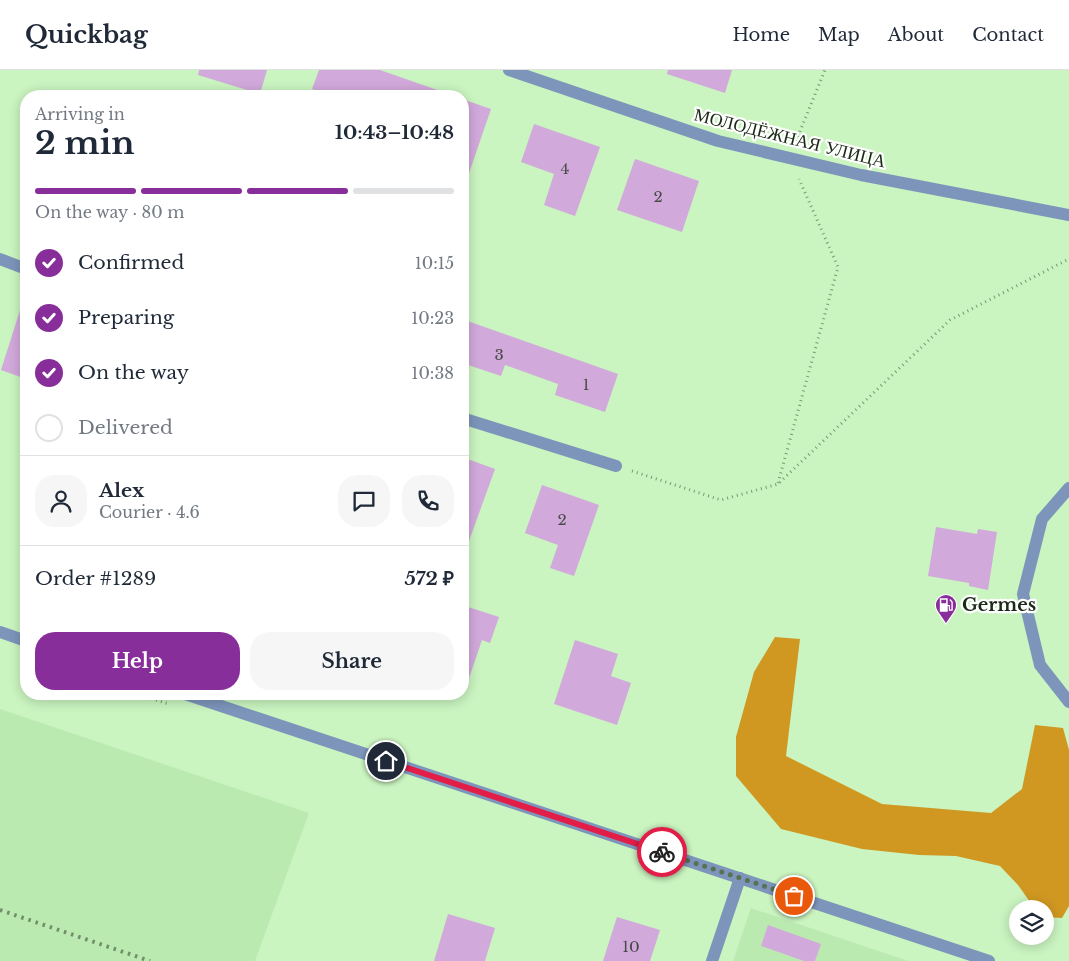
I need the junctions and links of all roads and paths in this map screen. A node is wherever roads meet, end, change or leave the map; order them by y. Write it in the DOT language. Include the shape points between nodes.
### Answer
graph roads {
  1 [pos="509,70"];
  2 [pos="825,70"];
  3 [pos="789,158"];
  4 [pos="1069,215"];
  5 [pos="0,259"];
  6 [pos="1069,259"];
  7 [pos="20,267"];
  8 [pos="469,420"];
  9 [pos="616,466"];
  10 [pos="778,484"];
  11 [pos="1069,488"];
  12 [pos="0,632"];
  13 [pos="20,639"];
  14 [pos="203,700"];
  15 [pos="1069,702"];
  16 [pos="740,878"];
  17 [pos="712,961"];
  18 [pos="989,961"];
  1 -- 3 [label="street, МОЛОДЁЖНАЯ УЛИЦА" via="718,141"];
  2 -- 3 [label="path"];
  3 -- 4 [label="street, МОЛОДЁЖНАЯ УЛИЦА"];
  3 -- 10 [label="path" via="838,267"];
  5 -- 7 [label="street"];
  6 -- 10 [label="path" via="950,320"];
  8 -- 9 [label="street"];
  9 -- 10 [label="path" via="721,500"];
  11 -- 15 [label="street" via="1042,519 1023,594 1040,665"];
  12 -- 13 [label="street"];
  14 -- 16 [label="street"];
  16 -- 17 [label="street"];
  16 -- 18 [label="street"];
}
